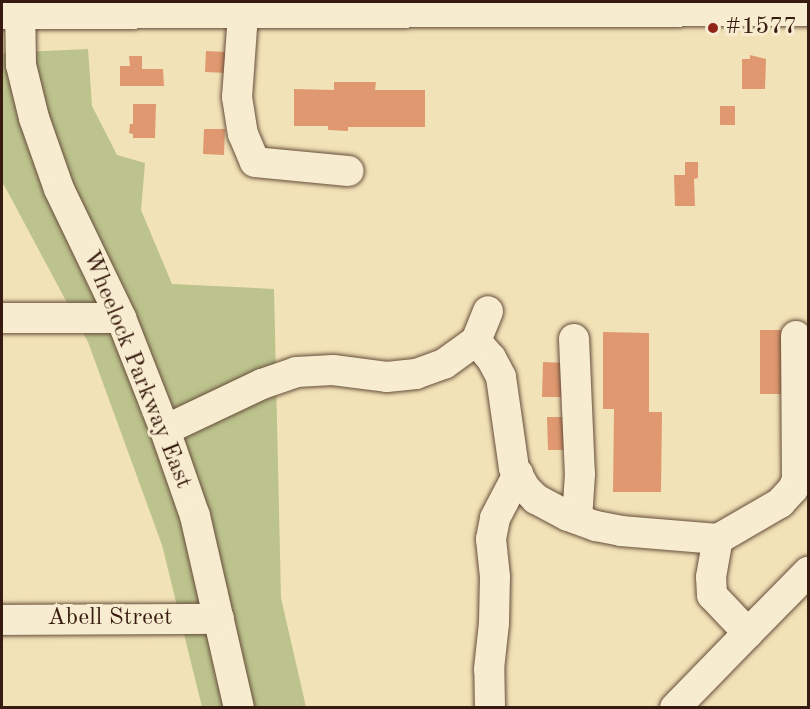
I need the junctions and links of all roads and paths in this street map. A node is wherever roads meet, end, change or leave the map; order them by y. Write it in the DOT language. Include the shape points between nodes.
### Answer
graph roads {
  1 [pos="283,8"];
  2 [pos="14,10"];
  3 [pos="808,11"];
  4 [pos="243,14"];
  5 [pos="350,171"];
  6 [pos="488,311"];
  7 [pos="2,318"];
  8 [pos="121,318"];
  9 [pos="796,336"];
  10 [pos="574,339"];
  11 [pos="476,341"];
  12 [pos="165,430"];
  13 [pos="518,474"];
  14 [pos="577,519"];
  15 [pos="718,539"];
  16 [pos="808,572"];
  17 [pos="219,619"];
  18 [pos="2,620"];
  19 [pos="748,633"];
  20 [pos="239,708"];
  21 [pos="490,708"];
  22 [pos="675,708"];
  1 -- 3 [label="street"];
  1 -- 4 [label="street"];
  2 -- 4 [label="street"];
  2 -- 8 [label="street, Wheelock Parkway East" via="21,65 34,118 58,189"];
  4 -- 5 [label="street" via="237,97 243,134 255,162"];
  6 -- 11 [label="street"];
  7 -- 8 [label="street"];
  8 -- 12 [label="street, Wheelock Parkway East"];
  9 -- 15 [label="street" via="797,479 780,503"];
  10 -- 14 [label="street" via="580,474"];
  11 -- 12 [label="street" via="453,360 416,374 387,377 333,370 296,372 261,384"];
  11 -- 13 [label="street" via="501,377 509,447"];
  12 -- 17 [label="street, Wheelock Parkway East" via="195,516"];
  13 -- 14 [label="street" via="536,499"];
  13 -- 21 [label="street" via="495,518 490,539 495,577"];
  14 -- 15 [label="street" via="621,531"];
  15 -- 19 [label="street" via="712,595"];
  16 -- 19 [label="street"];
  17 -- 18 [label="street, Abell Street"];
  17 -- 20 [label="street, Wheelock Parkway East"];
  19 -- 22 [label="street"];
}
